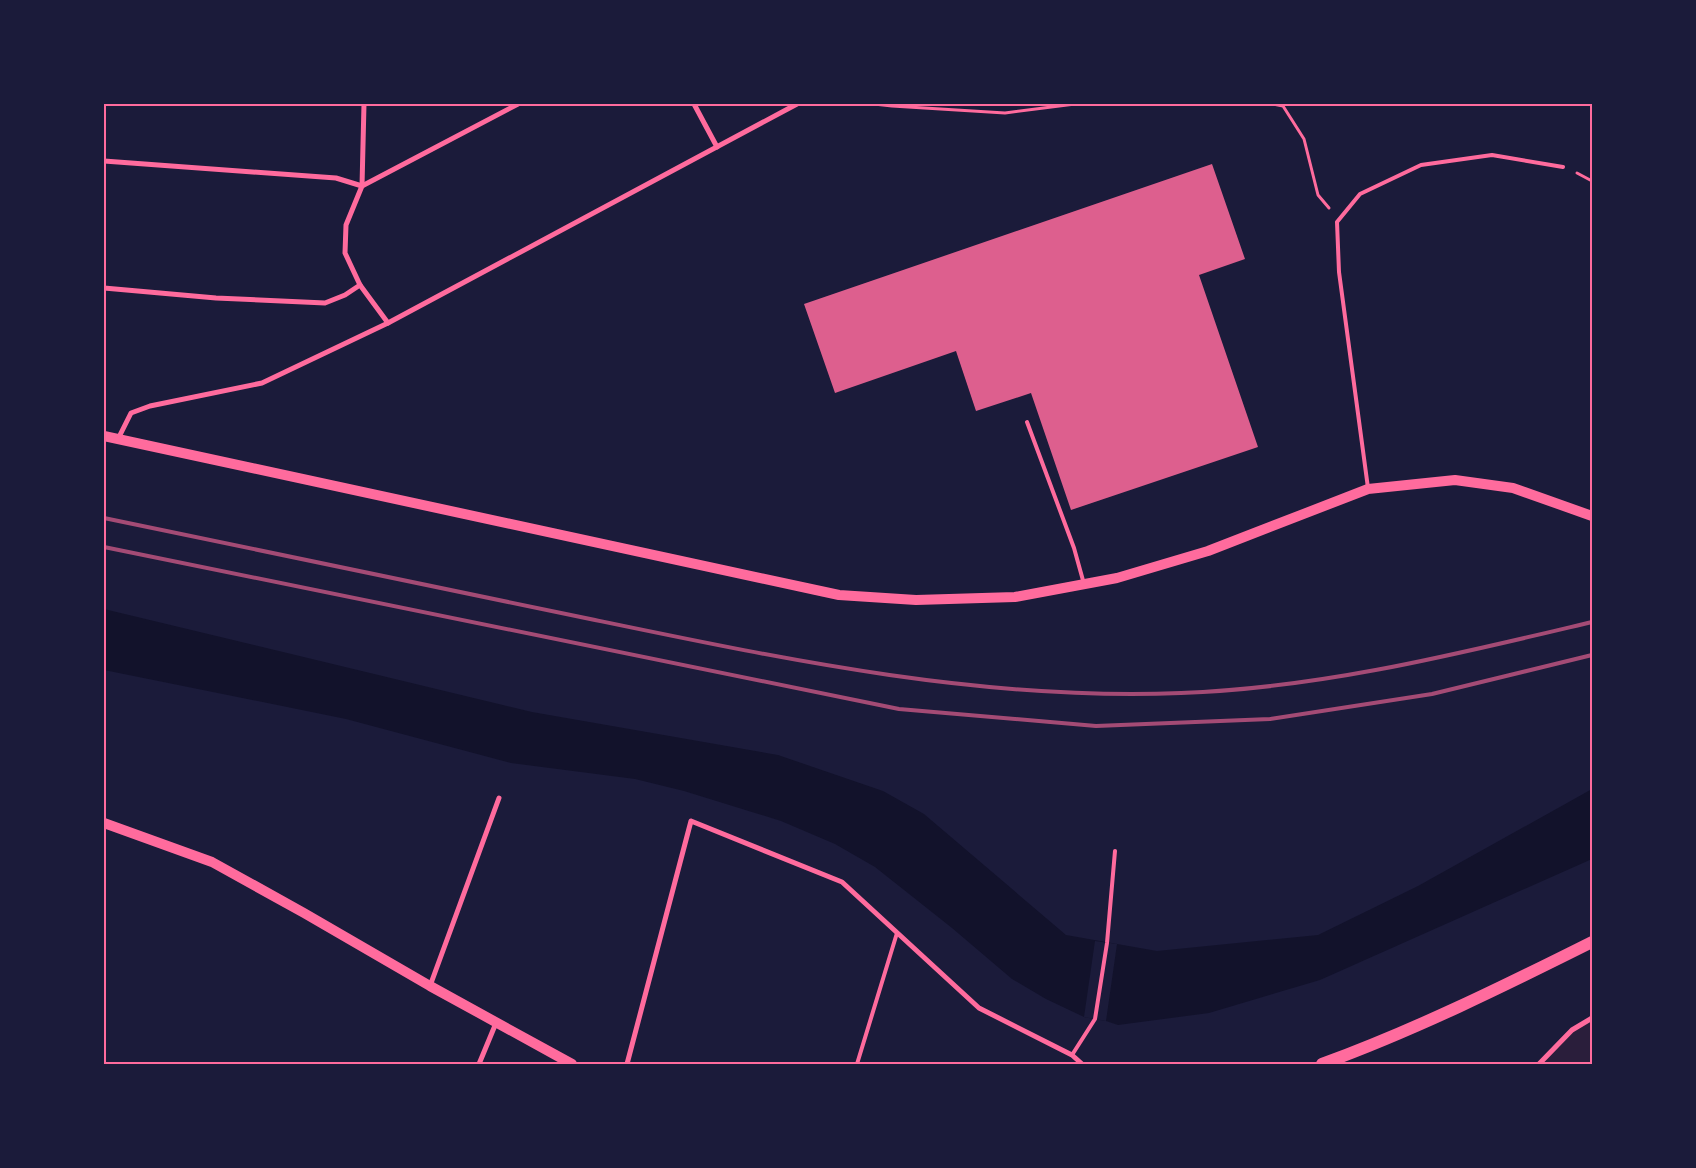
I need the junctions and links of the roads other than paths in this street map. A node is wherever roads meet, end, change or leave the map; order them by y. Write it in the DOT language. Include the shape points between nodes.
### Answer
graph roads {
  1 [pos="364,104"];
  2 [pos="518,104"];
  3 [pos="694,104"];
  4 [pos="797,104"];
  5 [pos="717,147"];
  6 [pos="104,161"];
  7 [pos="1564,167"];
  8 [pos="362,186"];
  9 [pos="360,285"];
  10 [pos="104,288"];
  11 [pos="388,324"];
  12 [pos="1027,422"];
  13 [pos="104,436"];
  14 [pos="118,440"];
  15 [pos="1368,490"];
  16 [pos="1592,516"];
  17 [pos="1084,584"];
  18 [pos="499,798"];
  19 [pos="104,823"];
  20 [pos="1115,851"];
  21 [pos="896,933"];
  22 [pos="1592,942"];
  23 [pos="430,986"];
  24 [pos="1592,1018"];
  25 [pos="496,1023"];
  26 [pos="1072,1055"];
  27 [pos="479,1064"];
  28 [pos="572,1064"];
  29 [pos="627,1064"];
  30 [pos="857,1064"];
  31 [pos="1082,1064"];
  32 [pos="1322,1064"];
  33 [pos="1539,1064"];
  1 -- 8 [label="street"];
  2 -- 8 [label="street"];
  3 -- 5 [label="street"];
  4 -- 5 [label="street"];
  5 -- 11 [label="street"];
  6 -- 8 [label="street" via="336,178"];
  7 -- 15 [label="lane" via="1492,155 1421,165 1360,194 1337,222 1339,272"];
  8 -- 9 [label="street" via="346,225 345,253"];
  9 -- 10 [label="street" via="325,303"];
  9 -- 11 [label="street"];
  11 -- 14 [label="street" via="262,383 150,406 131,413"];
  12 -- 17 [label="lane" via="1074,548"];
  13 -- 14 [label="main road"];
  14 -- 17 [label="main road" via="840,595 916,600 1015,596"];
  15 -- 16 [label="main road" via="1456,480 1513,488"];
  15 -- 17 [label="main road" via="1208,551 1118,578"];
  18 -- 23 [label="street"];
  19 -- 23 [label="main road" via="212,862"];
  20 -- 26 [label="lane" via="1107,942 1095,1019"];
  21 -- 26 [label="street" via="979,1008"];
  21 -- 29 [label="street" via="842,882 691,821"];
  21 -- 30 [label="lane"];
  22 -- 32 [label="main road" via="1490,994"];
  23 -- 25 [label="main road"];
  24 -- 33 [label="street" via="1572,1030"];
  25 -- 27 [label="street"];
  25 -- 28 [label="main road"];
  26 -- 31 [label="street"];
}
